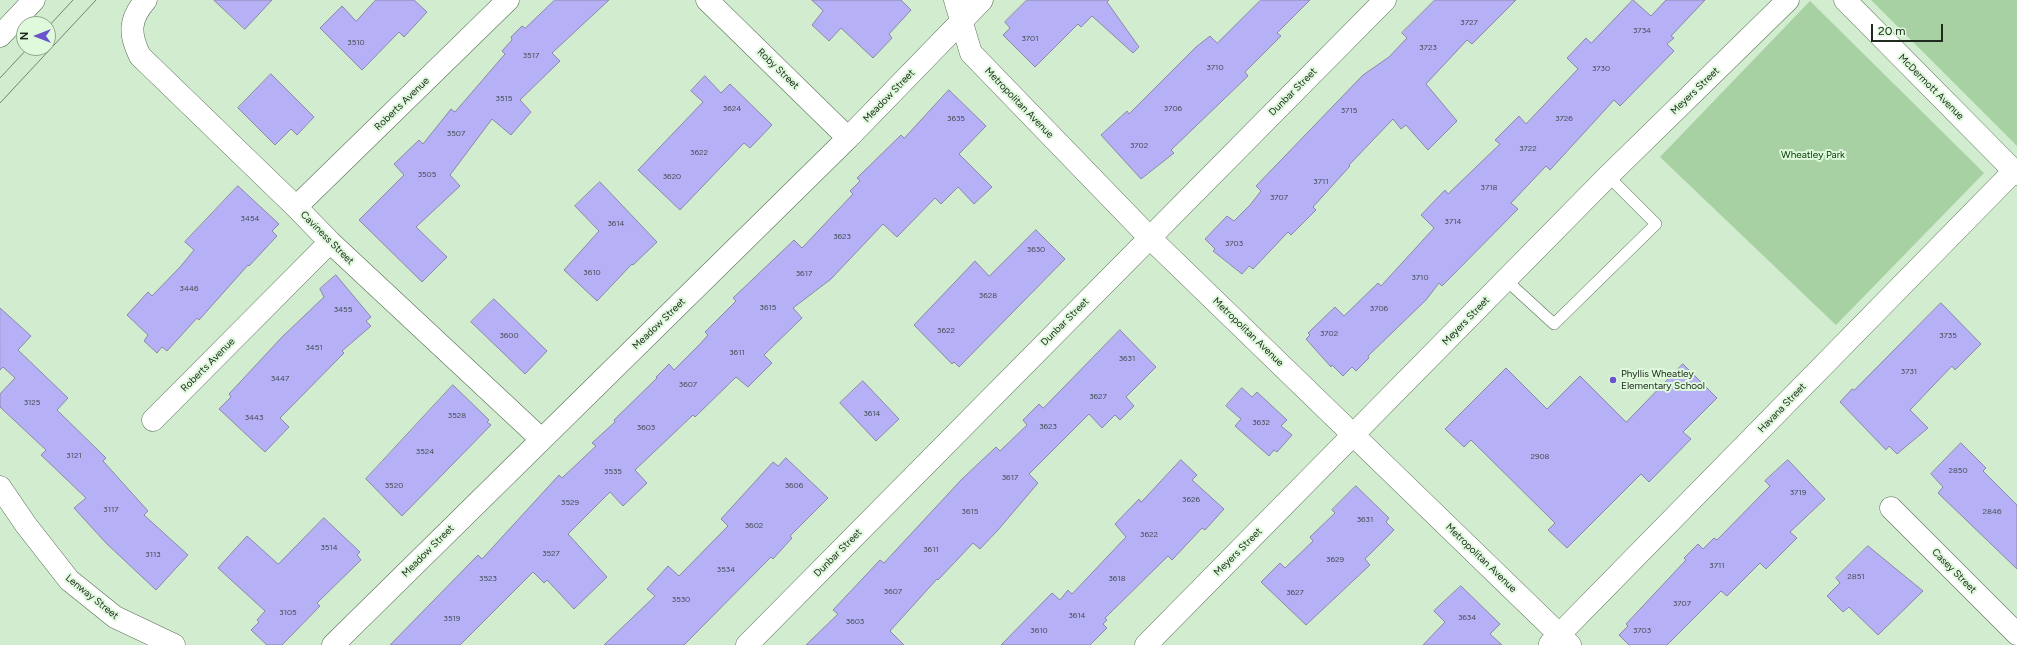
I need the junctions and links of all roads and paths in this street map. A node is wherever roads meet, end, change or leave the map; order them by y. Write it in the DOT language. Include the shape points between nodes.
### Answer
graph roads {
  1 [pos="34,0"];
  2 [pos="146,0"];
  3 [pos="508,0"];
  4 [pos="707,0"];
  5 [pos="955,0"];
  6 [pos="982,0"];
  7 [pos="1385,0"];
  8 [pos="1788,0"];
  9 [pos="1845,0"];
  10 [pos="961,22"];
  11 [pos="3,28"];
  12 [pos="848,138"];
  13 [pos="2016,173"];
  14 [pos="1608,176"];
  15 [pos="296,207"];
  16 [pos="1149,237"];
  17 [pos="330,242"];
  18 [pos="1506,280"];
  19 [pos="153,420"];
  20 [pos="1354,434"];
  21 [pos="541,439"];
  22 [pos="0,487"];
  23 [pos="1891,508"];
  24 [pos="2017,634"];
  25 [pos="1559,641"];
  26 [pos="174,645"];
  27 [pos="333,645"];
  28 [pos="747,645"];
  29 [pos="1146,645"];
  1 -- 11 [label="street"];
  2 -- 15 [label="street, Caviness Street" via="133,24 132,40 140,56"];
  3 -- 15 [label="street, Roberts Avenue"];
  4 -- 12 [label="street, Roby Street"];
  5 -- 10 [label="street, Metropolitan Avenue"];
  6 -- 10 [label="street, Meadow Street"];
  7 -- 16 [label="street, Dunbar Street"];
  8 -- 14 [label="street, Meyers Street"];
  9 -- 13 [label="street, McDermott Avenue"];
  10 -- 12 [label="street, Meadow Street"];
  10 -- 16 [label="street, Metropolitan Avenue" via="971,53"];
  12 -- 21 [label="street, Meadow Street"];
  13 -- 25 [label="street, Havana Street"];
  14 -- 18 [label="street, Meyers Street"];
  14 -- 18 [label="lane" via="1656,224 1554,324"];
  15 -- 17 [label="street, Caviness Street"];
  16 -- 20 [label="street, Metropolitan Avenue"];
  16 -- 28 [label="street, Dunbar Street"];
  17 -- 19 [label="street, Roberts Avenue"];
  17 -- 21 [label="street, Caviness Street"];
  18 -- 20 [label="street, Meyers Street"];
  20 -- 25 [label="street, Metropolitan Avenue"];
  20 -- 29 [label="street, Meyers Street"];
  21 -- 27 [label="street, Meadow Street"];
  22 -- 26 [label="street, Lenway Street" via="69,580 115,617"];
  23 -- 24 [label="street, Casey Street"];
}
